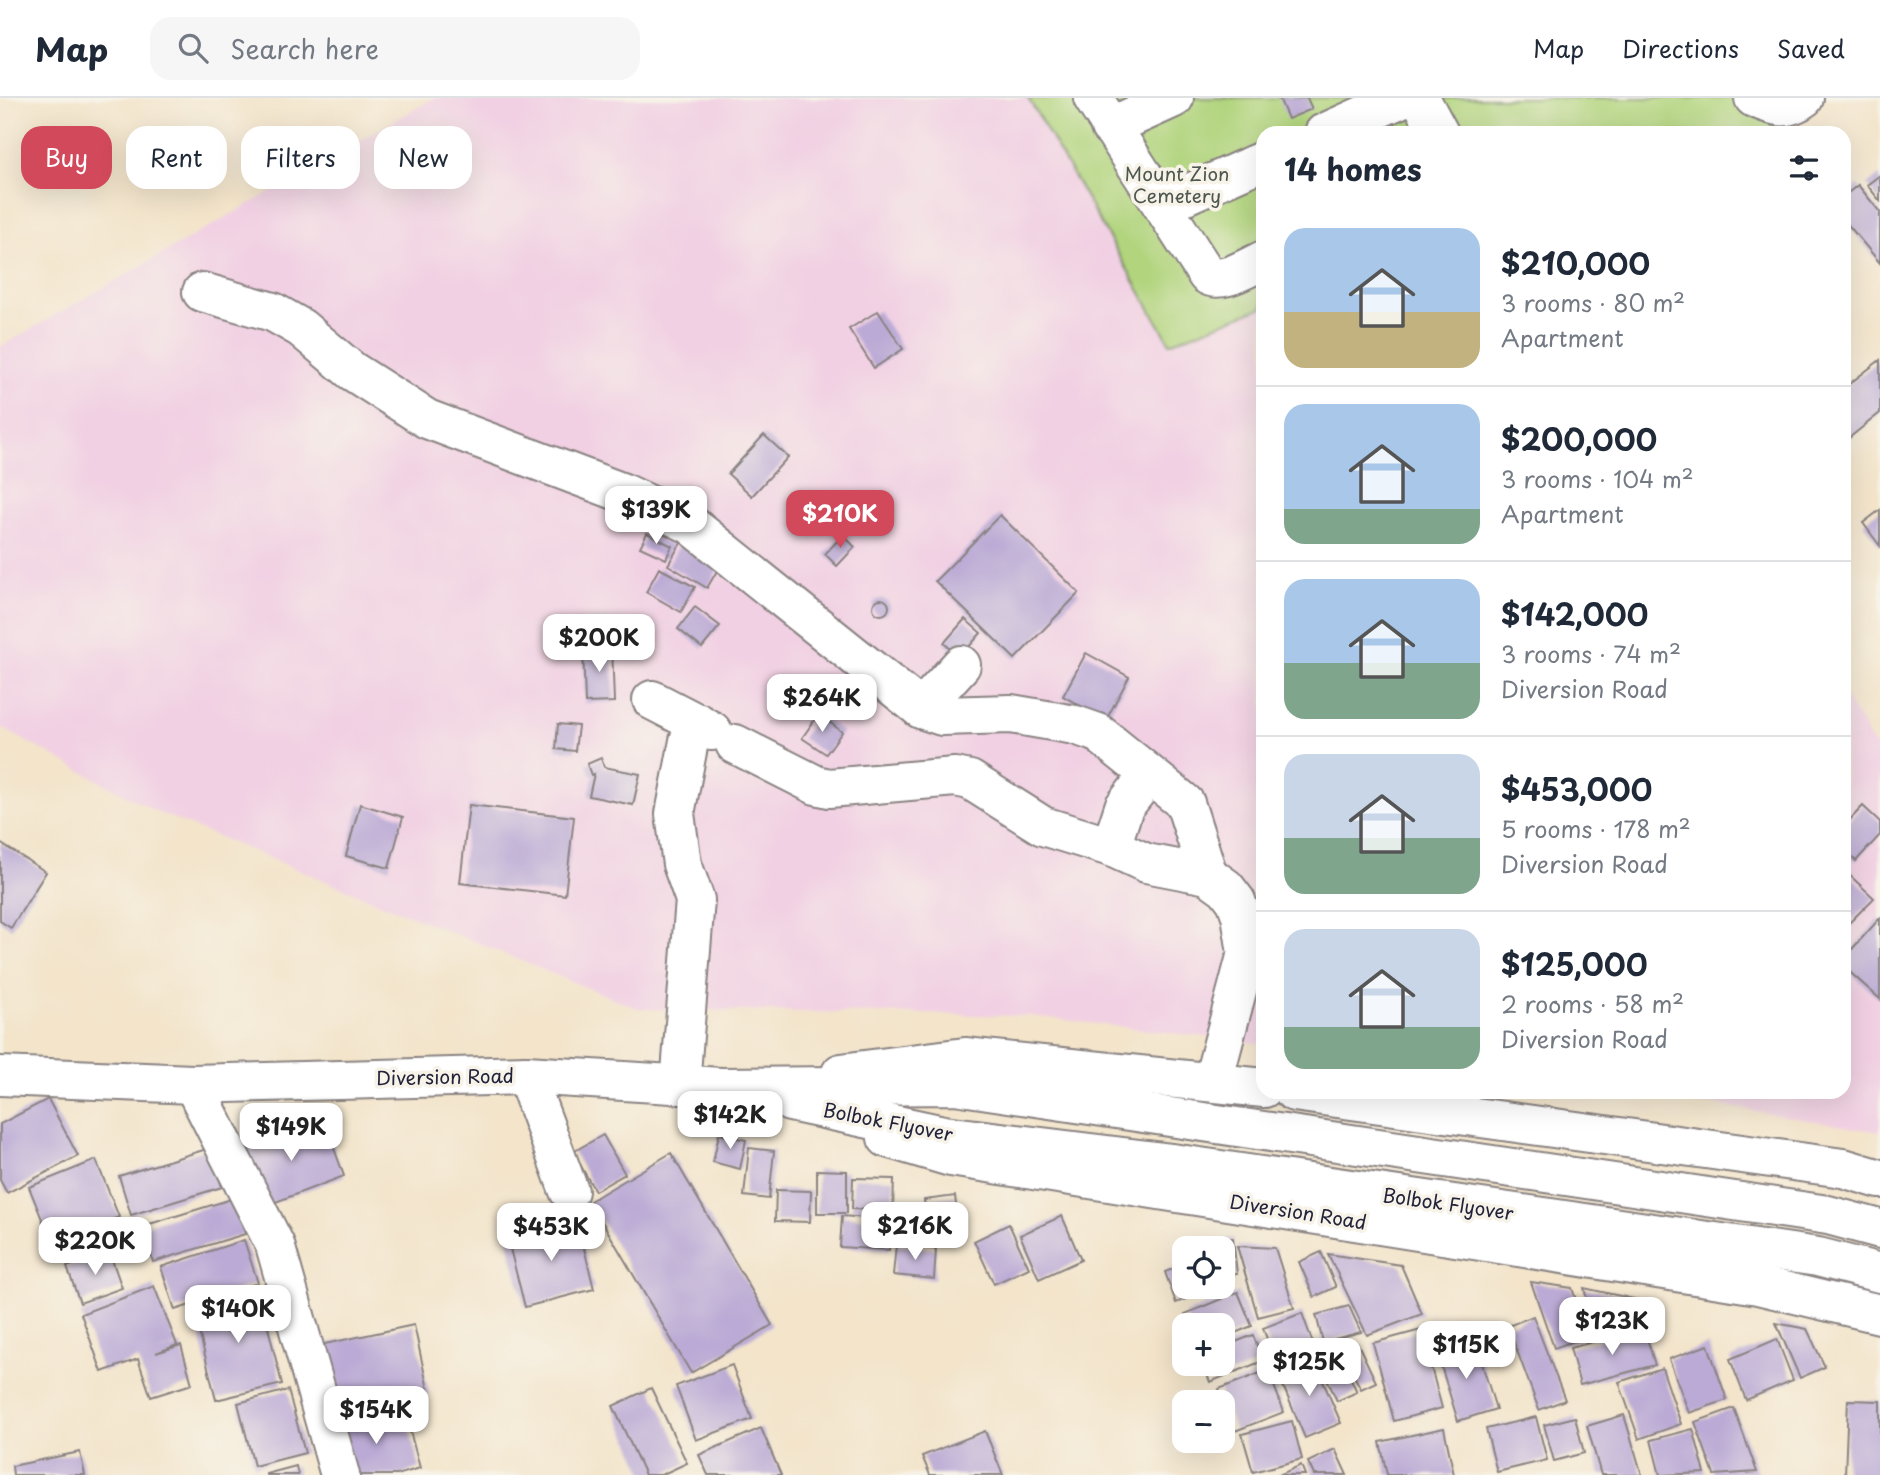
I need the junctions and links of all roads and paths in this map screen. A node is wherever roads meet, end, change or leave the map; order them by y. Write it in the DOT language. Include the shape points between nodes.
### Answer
graph roads {
  1 [pos="1174,98"];
  2 [pos="1402,98"];
  3 [pos="1420,98"];
  4 [pos="1754,98"];
  5 [pos="1804,98"];
  6 [pos="1101,113"];
  7 [pos="1340,126"];
  8 [pos="1435,126"];
  9 [pos="1256,164"];
  10 [pos="1163,205"];
  11 [pos="1256,263"];
  12 [pos="202,292"];
  13 [pos="961,665"];
  14 [pos="652,700"];
  15 [pos="921,709"];
  16 [pos="716,733"];
  17 [pos="1149,775"];
  18 [pos="1111,847"];
  19 [pos="1208,875"];
  20 [pos="526,1075"];
  21 [pos="0,1076"];
  22 [pos="1213,1081"];
  23 [pos="192,1084"];
  24 [pos="680,1085"];
  25 [pos="721,1087"];
  26 [pos="1256,1087"];
  27 [pos="1345,1099"];
  28 [pos="1880,1180"];
  29 [pos="569,1191"];
  30 [pos="1880,1229"];
  31 [pos="1880,1273"];
  32 [pos="1880,1314"];
  33 [pos="340,1475"];
  1 -- 6 [label="main road"];
  2 -- 7 [label="main road"];
  3 -- 8 [label="main road"];
  4 -- 5 [label="main road" via="1789,107"];
  6 -- 10 [label="main road"];
  9 -- 10 [label="main road"];
  10 -- 11 [label="main road" via="1212,279"];
  12 -- 15 [label="main road" via="273,312 427,419 626,494 690,524"];
  13 -- 15 [label="main road"];
  14 -- 16 [label="main road"];
  15 -- 17 [label="main road" via="942,716 1011,714 1075,724 1098,733"];
  16 -- 18 [label="main road" via="829,788 956,777 970,780 1044,826"];
  16 -- 24 [label="main road" via="689,741 675,814 682,863 695,900"];
  17 -- 18 [label="main road" via="1124,807"];
  17 -- 19 [label="main road" via="1185,803"];
  18 -- 19 [label="main road" via="1146,863"];
  19 -- 22 [label="main road" via="1236,901 1247,953"];
  20 -- 23 [label="main road, Diversion Road"];
  20 -- 24 [label="main road, Diversion Road"];
  20 -- 29 [label="main road"];
  21 -- 23 [label="main road, Diversion Road"];
  22 -- 25 [label="main road, Diversion Road" via="965,1057"];
  22 -- 26 [label="main road, Diversion Road"];
  23 -- 33 [label="main road" via="275,1245"];
  24 -- 25 [label="main road, Diversion Road"];
  25 -- 30 [label="main road, Bolbok Flyover" via="954,1085 1828,1215"];
  25 -- 31 [label="main road, Bolbok Flyover" via="944,1135 1172,1163 1818,1256"];
  25 -- 32 [label="main road, Diversion Road" via="951,1157 1758,1285"];
  27 -- 28 [label="main road" via="1843,1168"];
}
